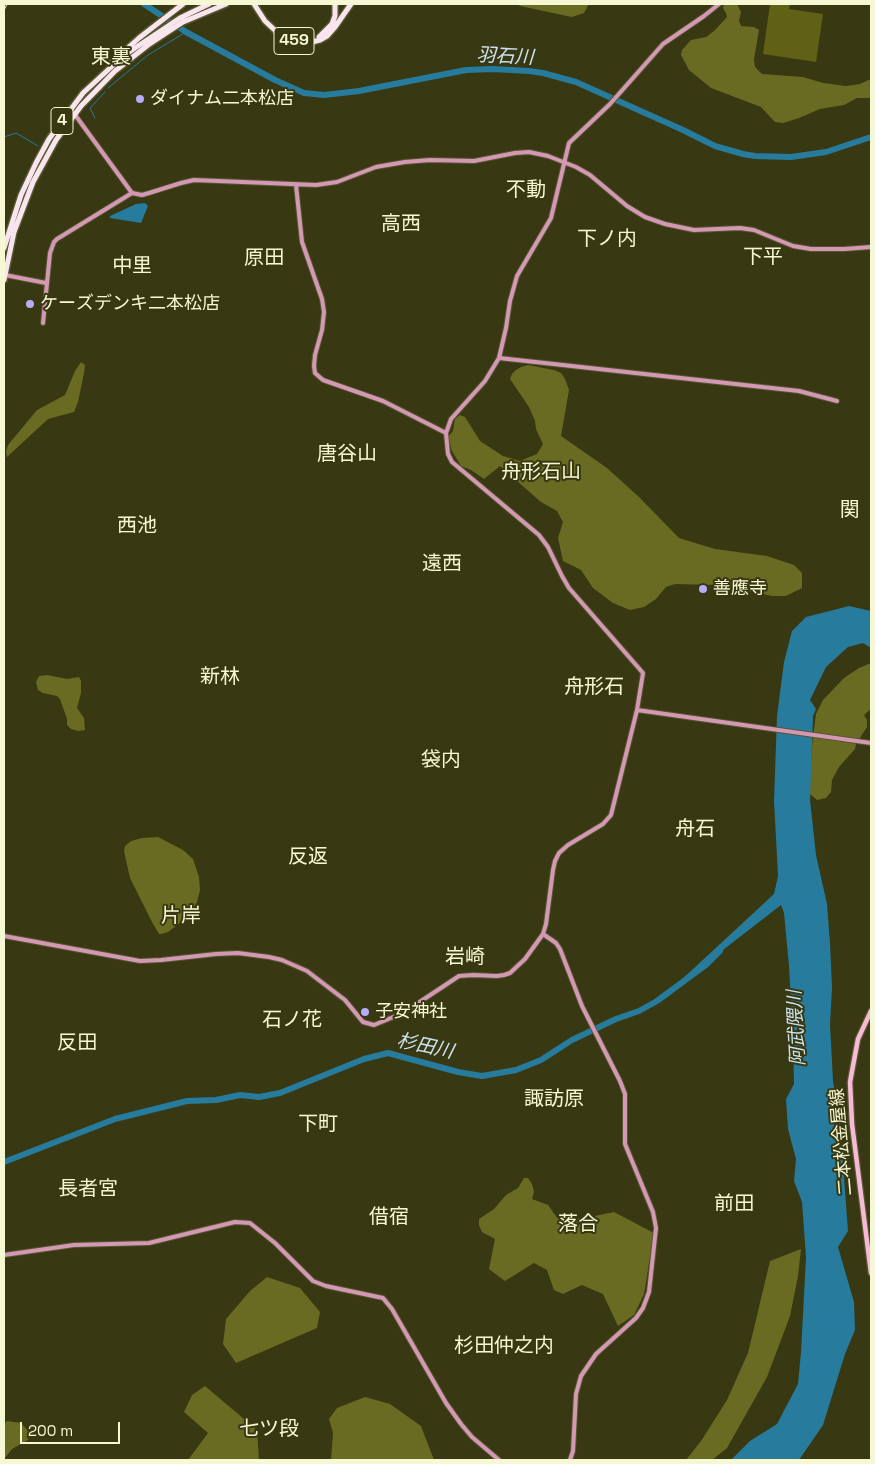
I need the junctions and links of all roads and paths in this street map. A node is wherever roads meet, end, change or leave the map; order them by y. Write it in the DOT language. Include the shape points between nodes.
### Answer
graph roads {
  1 [pos="183,4"];
  2 [pos="209,4"];
  3 [pos="226,4"];
  4 [pos="256,4"];
  5 [pos="351,4"];
  6 [pos="719,4"];
  7 [pos="335,6"];
  8 [pos="181,20"];
  9 [pos="83,93"];
  10 [pos="70,109"];
  11 [pos="75,114"];
  12 [pos="564,162"];
  13 [pos="296,185"];
  14 [pos="132,193"];
  15 [pos="871,247"];
  16 [pos="4,248"];
  17 [pos="4,278"];
  18 [pos="46,283"];
  19 [pos="43,324"];
  20 [pos="499,358"];
  21 [pos="837,401"];
  22 [pos="446,433"];
  23 [pos="637,710"];
  24 [pos="871,743"];
  25 [pos="543,934"];
  26 [pos="4,936"];
  27 [pos="871,1011"];
  28 [pos="4,1255"];
  29 [pos="871,1273"];
  30 [pos="499,1460"];
  31 [pos="570,1460"];
  1 -- 9 [label="highway" via="117,56"];
  2 -- 8 [label="highway, 4"];
  3 -- 8 [label="highway, 4"];
  4 -- 5 [label="highway, 459" via="265,21 276,32 298,43 323,38"];
  4 -- 7 [label="highway" via="280,32 304,40 326,32 334,21"];
  6 -- 12 [label="street" via="663,44 610,104 571,140"];
  8 -- 9 [label="highway, 4" via="164,27 122,57"];
  8 -- 11 [label="highway, 4" via="115,71"];
  9 -- 10 [label="highway, 4"];
  10 -- 11 [label="street"];
  10 -- 16 [label="highway, 4" via="49,139 27,181"];
  11 -- 14 [label="street"];
  11 -- 17 [label="highway, 4" via="32,182 14,232"];
  12 -- 13 [label="street" via="529,152 474,161 421,160 376,167 330,184"];
  12 -- 15 [label="street" via="590,175 639,214 665,224 694,230 754,230 791,246 808,249"];
  12 -- 20 [label="street" via="551,218 516,276"];
  13 -- 14 [label="street" via="200,180 181,182 142,194"];
  13 -- 22 [label="street" via="302,242 323,304 315,373 323,380 383,401"];
  14 -- 18 [label="street" via="57,238 52,246"];
  17 -- 18 [label="street"];
  18 -- 19 [label="street"];
  20 -- 21 [label="street" via="799,391"];
  20 -- 22 [label="street" via="486,381 451,419"];
  22 -- 23 [label="street" via="452,462 539,535 552,552 569,588 641,670 643,680"];
  23 -- 24 [label="street"];
  23 -- 25 [label="street" via="611,815 603,824 568,845 555,861"];
  25 -- 26 [label="street" via="510,973 460,976 404,1012 374,1025 363,1022 332,989 282,960 238,953 140,961"];
  25 -- 31 [label="street" via="560,949 572,983 625,1094 625,1144 655,1216 656,1244 649,1292 636,1318 596,1354 581,1376 576,1394"];
  27 -- 29 [label="main road, 二本松金屋線" via="854,1054 850,1103"];
  28 -- 30 [label="street" via="74,1245 149,1243 235,1222 250,1223 312,1281 382,1298 461,1424"];
}
